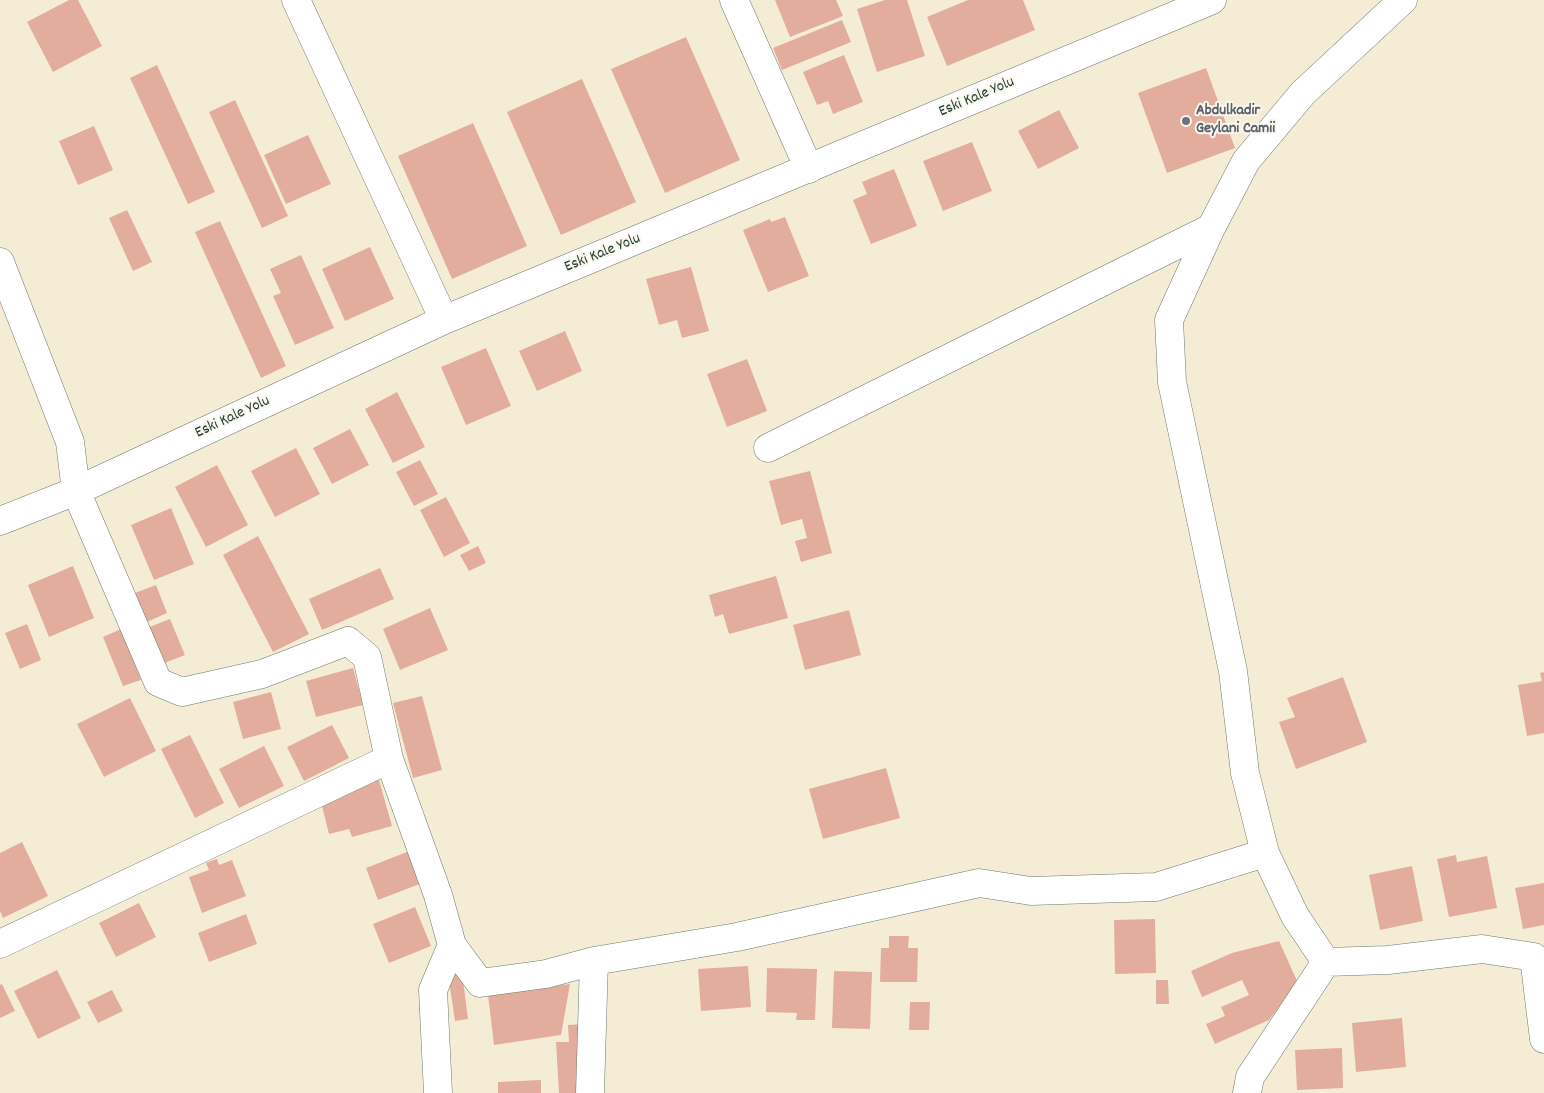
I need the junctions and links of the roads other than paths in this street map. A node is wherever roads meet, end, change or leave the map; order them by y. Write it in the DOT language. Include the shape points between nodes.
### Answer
graph roads {
  1 [pos="296,0"];
  2 [pos="734,0"];
  3 [pos="1212,0"];
  4 [pos="1403,0"];
  5 [pos="809,169"];
  6 [pos="1211,228"];
  7 [pos="0,262"];
  8 [pos="444,320"];
  9 [pos="768,448"];
  10 [pos="76,491"];
  11 [pos="0,521"];
  12 [pos="390,759"];
  13 [pos="1265,853"];
  14 [pos="0,944"];
  15 [pos="452,945"];
  16 [pos="1539,956"];
  17 [pos="594,962"];
  18 [pos="1326,962"];
  19 [pos="1544,1039"];
  20 [pos="438,1093"];
  21 [pos="590,1093"];
  22 [pos="1247,1093"];
  1 -- 8 [label="street"];
  2 -- 5 [label="street"];
  3 -- 5 [label="street, Eski Kale Yolu"];
  4 -- 6 [label="street" via="1304,93 1246,161"];
  5 -- 8 [label="street, Eski Kale Yolu"];
  6 -- 9 [label="street"];
  6 -- 13 [label="street" via="1170,320 1172,382 1234,671 1245,773"];
  7 -- 10 [label="street" via="70,442"];
  8 -- 10 [label="street, Eski Kale Yolu"];
  10 -- 11 [label="street, Eski Kale Yolu"];
  10 -- 12 [label="street" via="158,682 182,692 262,674 348,641 367,656"];
  12 -- 14 [label="street"];
  12 -- 15 [label="street" via="438,895"];
  13 -- 17 [label="street" via="1156,887 1031,891 979,883 736,937"];
  13 -- 18 [label="street" via="1295,916"];
  15 -- 17 [label="street" via="480,983 546,974"];
  15 -- 20 [label="street" via="433,990"];
  16 -- 18 [label="street" via="1482,949 1388,960"];
  16 -- 19 [label="street"];
  17 -- 21 [label="street"];
  18 -- 22 [label="street" via="1250,1077"];
}
